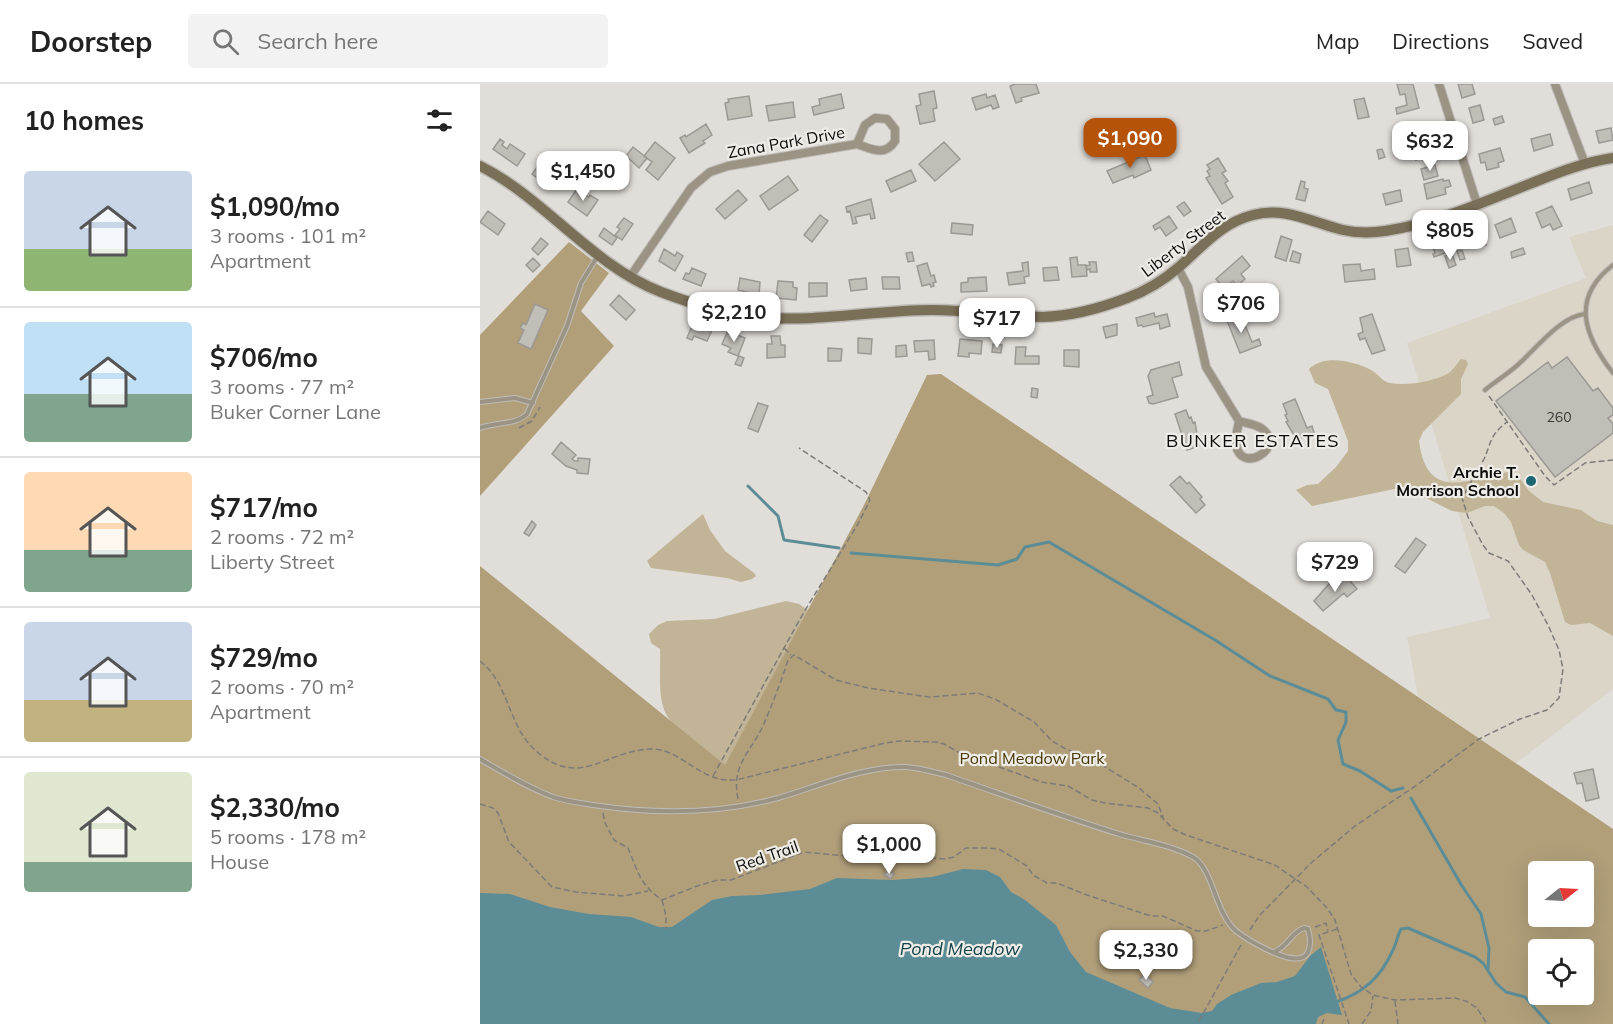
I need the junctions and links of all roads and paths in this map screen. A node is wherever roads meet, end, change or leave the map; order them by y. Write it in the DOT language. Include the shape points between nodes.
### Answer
graph roads {
  1 [pos="1439,84"];
  2 [pos="1555,84"];
  3 [pos="857,144"];
  4 [pos="1613,158"];
  5 [pos="1585,164"];
  6 [pos="480,166"];
  7 [pos="1477,204"];
  8 [pos="599,254"];
  9 [pos="1613,265"];
  10 [pos="1178,268"];
  11 [pos="630,277"];
  12 [pos="1585,314"];
  13 [pos="1613,373"];
  14 [pos="1485,390"];
  15 [pos="480,402"];
  16 [pos="533,403"];
  17 [pos="1239,421"];
  18 [pos="1507,422"];
  19 [pos="480,428"];
  20 [pos="799,448"];
  21 [pos="1613,460"];
  22 [pos="784,648"];
  23 [pos="792,656"];
  24 [pos="480,661"];
  25 [pos="480,759"];
  26 [pos="713,777"];
  27 [pos="736,780"];
  28 [pos="480,804"];
  29 [pos="602,806"];
  30 [pos="739,806"];
  31 [pos="1164,821"];
  32 [pos="1296,878"];
  33 [pos="648,891"];
  34 [pos="662,900"];
  35 [pos="1229,924"];
  36 [pos="666,929"];
  37 [pos="1308,929"];
  38 [pos="1337,929"];
  39 [pos="1328,932"];
  40 [pos="1274,952"];
  41 [pos="1373,995"];
  42 [pos="1395,1000"];
  43 [pos="1202,1013"];
  44 [pos="1324,1019"];
  45 [pos="1199,1021"];
  46 [pos="1322,1024"];
  47 [pos="1349,1024"];
  48 [pos="1362,1024"];
  49 [pos="1398,1024"];
  50 [pos="1487,1024"];
  1 -- 7 [label="street"];
  2 -- 5 [label="street"];
  3 -- 3 [label="street" via="865,125 875,118 887,119 895,129 895,141 885,150"];
  3 -- 11 [label="street, Zana Park Drive" via="710,172 691,188"];
  4 -- 5 [label="main road, Liberty Street"];
  5 -- 7 [label="main road, Liberty Street"];
  6 -- 8 [label="main road, Liberty Street" via="522,192"];
  7 -- 10 [label="main road, Liberty Street" via="1411,226 1366,233 1341,230 1292,214 1255,214 1223,227"];
  8 -- 11 [label="main road, Liberty Street"];
  8 -- 16 [label="lane" via="581,284"];
  9 -- 12 [label="lane" via="1593,286"];
  10 -- 11 [label="main road, Liberty Street" via="1123,300 1039,317 933,310 756,318 676,297"];
  10 -- 17 [label="street" via="1188,287 1206,367"];
  12 -- 13 [label="lane" via="1594,348"];
  12 -- 14 [label="lane" via="1575,316 1554,331"];
  14 -- 18 [label="path"];
  15 -- 16 [label="lane" via="515,398"];
  16 -- 19 [label="lane" via="520,419"];
  17 -- 17 [label="street" via="1235,441 1238,451 1248,458 1259,457 1267,449 1267,435 1260,427"];
  18 -- 21 [label="path" via="1554,485 1585,463"];
  18 -- 32 [label="path" via="1491,437 1462,498 1483,545 1513,567 1543,615 1563,669 1559,698 1547,710 1479,739 1355,826"];
  20 -- 22 [label="path" via="866,492 870,500"];
  22 -- 23 [label="path"];
  22 -- 26 [label="path"];
  23 -- 27 [label="path" via="758,736 738,768"];
  23 -- 31 [label="path" via="836,680 868,688 929,697 978,693 995,699 1029,718 1052,741 1094,759 1139,788 1158,804"];
  24 -- 26 [label="path" via="496,678 523,734 547,759 576,769 653,748"];
  25 -- 29 [label="lane" via="554,797"];
  26 -- 27 [label="path"];
  27 -- 30 [label="path"];
  27 -- 31 [label="path" via="885,743 936,742 1041,782 1068,786 1092,800 1148,808"];
  28 -- 33 [label="path" via="498,813 509,842 552,887 624,896"];
  29 -- 30 [label="lane" via="653,811"];
  29 -- 33 [label="path" via="610,835 628,848"];
  30 -- 35 [label="lane" via="878,770 920,768 1189,855 1202,864"];
  31 -- 32 [label="path" via="1186,835 1275,865"];
  32 -- 38 [label="path" via="1318,896"];
  33 -- 34 [label="path"];
  34 -- 35 [label="path, Red Trail" via="804,852 871,861 945,859 966,848 988,848 999,849 1047,883 1057,883 1150,916 1163,916 1197,931"];
  34 -- 36 [label="path"];
  35 -- 40 [label="lane"];
  37 -- 39 [label="path" via="1326,924"];
  37 -- 40 [label="lane" via="1297,930 1284,947"];
  37 -- 40 [label="lane" via="1310,944 1303,958 1295,960"];
  38 -- 39 [label="path"];
  38 -- 41 [label="path" via="1351,974"];
  39 -- 47 [label="path" via="1319,935"];
  41 -- 42 [label="path"];
  41 -- 48 [label="path" via="1371,1011"];
  42 -- 49 [label="path"];
  42 -- 50 [label="path" via="1455,998 1477,1008"];
  43 -- 45 [label="path"];
  44 -- 46 [label="path"];
}
